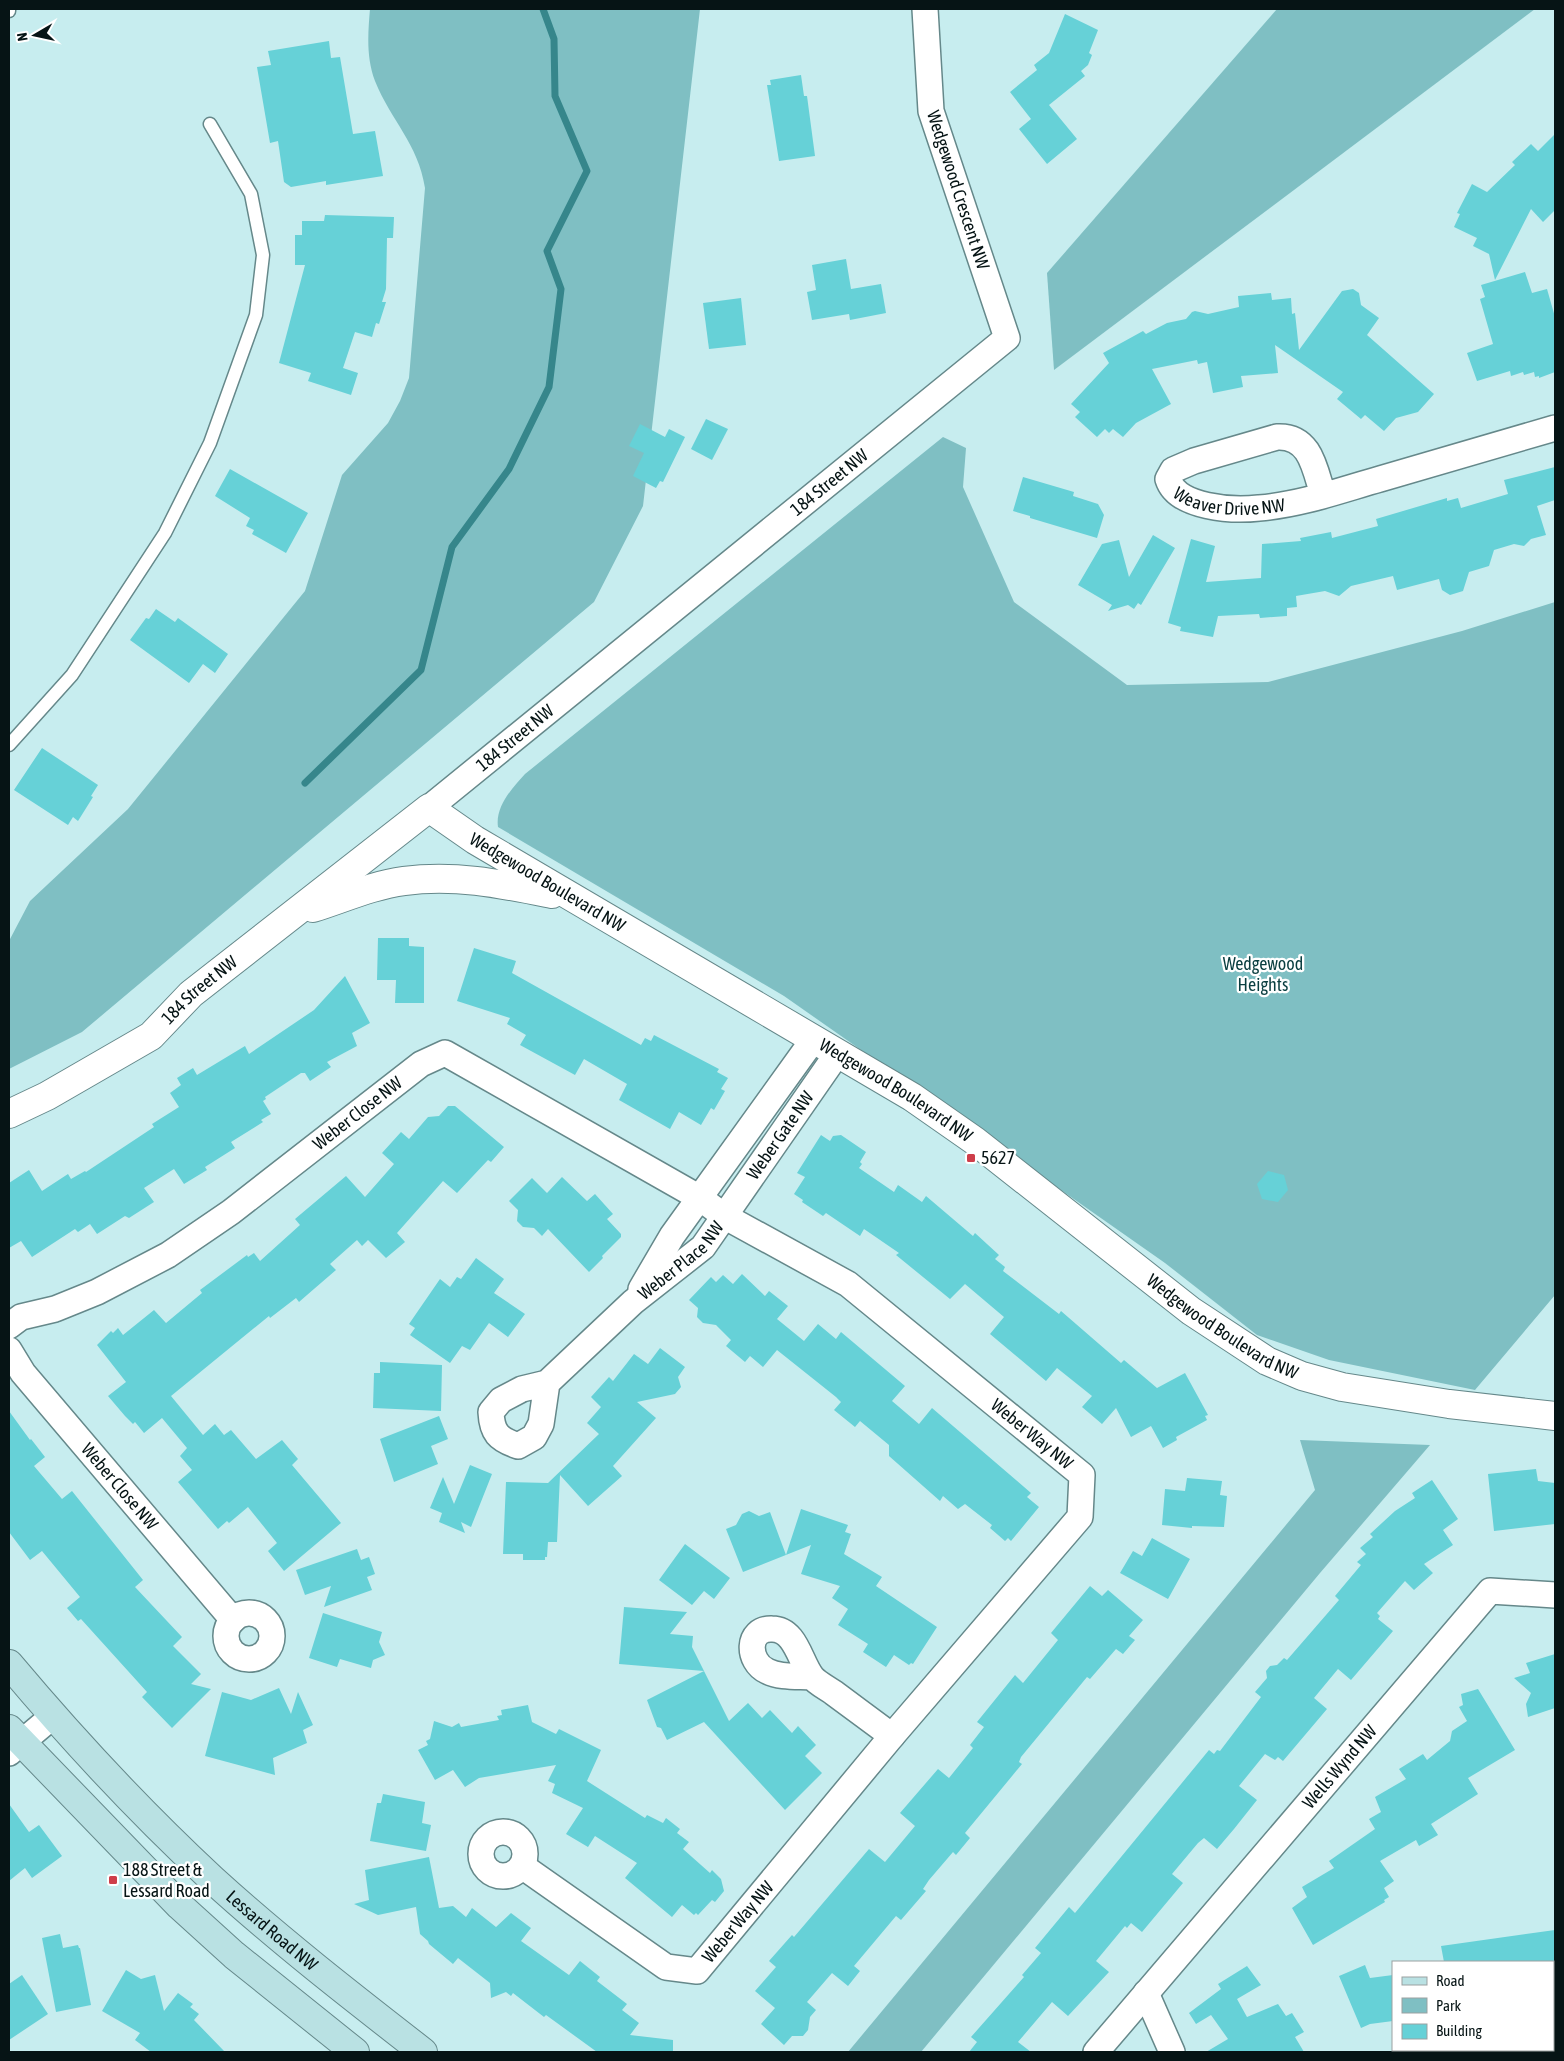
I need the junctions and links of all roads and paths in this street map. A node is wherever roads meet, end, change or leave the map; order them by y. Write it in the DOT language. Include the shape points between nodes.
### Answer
graph roads {
  1 [pos="925,9"];
  2 [pos="210,124"];
  3 [pos="1007,338"];
  4 [pos="1555,428"];
  5 [pos="1323,496"];
  6 [pos="9,744"];
  7 [pos="429,808"];
  8 [pos="571,897"];
  9 [pos="297,913"];
  10 [pos="813,1040"];
  11 [pos="837,1054"];
  12 [pos="9,1114"];
  13 [pos="712,1206"];
  14 [pos="9,1326"];
  15 [pos="9,1350"];
  16 [pos="547,1383"];
  17 [pos="1555,1416"];
  18 [pos="1555,1595"];
  19 [pos="233,1620"];
  20 [pos="9,1664"];
  21 [pos="812,1677"];
  22 [pos="53,1716"];
  23 [pos="892,1736"];
  24 [pos="13,1742"];
  25 [pos="522,1866"];
  26 [pos="1146,1993"];
  27 [pos="355,2052"];
  28 [pos="423,2052"];
  29 [pos="1096,2052"];
  30 [pos="1172,2052"];
  1 -- 3 [label="street, Wedgewood Crescent NW" via="931,110"];
  2 -- 6 [label="lane" via="251,194 263,255 256,315 210,443 166,533 72,675"];
  3 -- 7 [label="street, 184 Street NW"];
  4 -- 5 [label="street, Weaver Drive NW"];
  5 -- 5 [label="street, Weaver Drive NW" via="1307,448 1288,436 1194,461 1173,470 1168,479 1170,487 1183,497 1216,507 1235,509 1287,504"];
  7 -- 8 [label="street, Wedgewood Boulevard NW" via="474,840"];
  7 -- 9 [label="street, 184 Street NW"];
  8 -- 9 [label="street" via="475,879 426,879 382,886"];
  8 -- 10 [label="street, Wedgewood Boulevard NW"];
  9 -- 12 [label="street, 184 Street NW" via="190,994 152,1036"];
  10 -- 11 [label="street, Wedgewood Boulevard NW"];
  10 -- 13 [label="street, Weber Gate NW"];
  11 -- 13 [label="street, Weber Gate NW"];
  11 -- 17 [label="street, Wedgewood Boulevard NW" via="912,1097 975,1141 1191,1310 1267,1361 1302,1376 1342,1387"];
  13 -- 14 [label="street, Weber Close NW" via="445,1053 421,1064 231,1212 168,1255 97,1292 55,1309 21,1317"];
  13 -- 16 [label="street, Weber Place NW" via="703,1246 633,1302"];
  13 -- 23 [label="street, Weber Way NW" via="848,1284 1082,1475 1080,1517"];
  15 -- 19 [label="street, Weber Close NW" via="23,1373"];
  18 -- 26 [label="street, Wells Wynd NW" via="1490,1591"];
  20 -- 22 [label="main road, Lessard Road NW"];
  21 -- 23 [label="street"];
  22 -- 24 [label="street"];
  22 -- 28 [label="main road, Lessard Road NW" via="159,1828 212,1878 335,1983"];
  23 -- 25 [label="street, Weber Way NW" via="697,1971 666,1967"];
  24 -- 27 [label="main road" via="186,1912 242,1962"];
  26 -- 29 [label="street, Wells Wynd NW"];
  26 -- 30 [label="street"];
}
